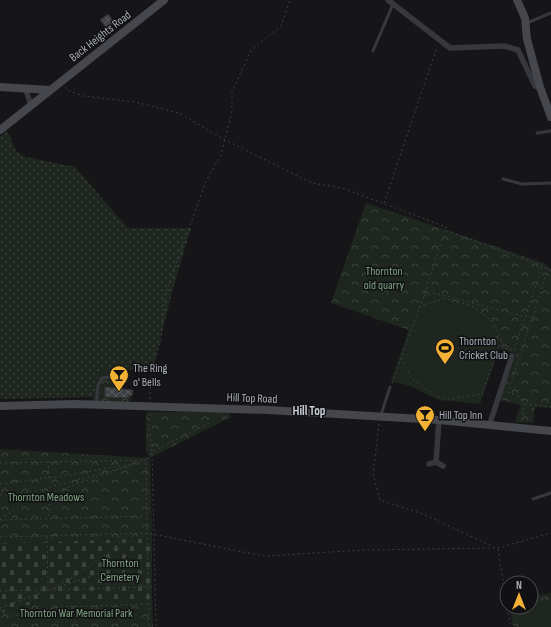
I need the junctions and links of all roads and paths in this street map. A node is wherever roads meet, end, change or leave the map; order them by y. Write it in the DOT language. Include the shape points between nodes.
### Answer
graph roads {
  1 [pos="164,0"];
  2 [pos="290,0"];
  3 [pos="517,0"];
  4 [pos="390,2"];
  5 [pos="551,13"];
  6 [pos="526,24"];
  7 [pos="439,41"];
  8 [pos="373,51"];
  9 [pos="60,82"];
  10 [pos="0,87"];
  11 [pos="540,87"];
  12 [pos="26,90"];
  13 [pos="50,90"];
  14 [pos="31,106"];
  15 [pos="551,117"];
  16 [pos="0,130"];
  17 [pos="551,131"];
  18 [pos="536,133"];
  19 [pos="225,140"];
  20 [pos="503,179"];
  21 [pos="551,183"];
  22 [pos="384,204"];
  23 [pos="445,230"];
  24 [pos="543,266"];
  25 [pos="548,269"];
  26 [pos="551,272"];
  27 [pos="424,295"];
  28 [pos="419,307"];
  29 [pos="525,316"];
  30 [pos="531,318"];
  31 [pos="501,341"];
  32 [pos="512,356"];
  33 [pos="401,358"];
  34 [pos="110,377"];
  35 [pos="390,386"];
  36 [pos="525,404"];
  37 [pos="96,405"];
  38 [pos="0,406"];
  39 [pos="551,406"];
  40 [pos="150,407"];
  41 [pos="210,409"];
  42 [pos="380,417"];
  43 [pos="439,420"];
  44 [pos="490,423"];
  45 [pos="521,427"];
  46 [pos="551,431"];
  47 [pos="152,452"];
  48 [pos="146,460"];
  49 [pos="48,461"];
  50 [pos="436,462"];
  51 [pos="0,463"];
  52 [pos="138,463"];
  53 [pos="429,464"];
  54 [pos="443,466"];
  55 [pos="49,478"];
  56 [pos="0,484"];
  57 [pos="551,493"];
  58 [pos="48,494"];
  59 [pos="0,495"];
  60 [pos="533,499"];
  61 [pos="146,516"];
  62 [pos="49,519"];
  63 [pos="0,520"];
  64 [pos="147,533"];
  65 [pos="551,533"];
  66 [pos="120,534"];
  67 [pos="154,535"];
  68 [pos="47,536"];
  69 [pos="0,537"];
  70 [pos="494,547"];
  71 [pos="498,548"];
  72 [pos="502,575"];
  73 [pos="148,587"];
  74 [pos="155,587"];
  75 [pos="50,590"];
  76 [pos="0,591"];
  77 [pos="48,591"];
  78 [pos="551,598"];
  79 [pos="539,600"];
  80 [pos="148,604"];
  81 [pos="0,608"];
  82 [pos="509,615"];
  83 [pos="149,627"];
  84 [pos="156,627"];
  85 [pos="511,627"];
  1 -- 9 [label="street, Back Heights Road"];
  2 -- 19 [label="path" via="280,26 251,50 241,70 232,92 232,110"];
  3 -- 6 [label="street"];
  4 -- 7 [label="street"];
  4 -- 8 [label="lane"];
  5 -- 6 [label="lane"];
  6 -- 11 [label="street" via="527,39"];
  7 -- 11 [label="street" via="450,48 458,49 504,46 518,50 535,86"];
  7 -- 22 [label="path"];
  9 -- 13 [label="street, Back Heights Road"];
  9 -- 19 [label="path" via="69,90 83,96 135,102 179,113"];
  10 -- 12 [label="street"];
  11 -- 15 [label="street"];
  12 -- 13 [label="street"];
  12 -- 14 [label="street"];
  13 -- 14 [label="street, Back Heights Road"];
  14 -- 16 [label="street, Back Heights Road"];
  17 -- 18 [label="lane"];
  19 -- 22 [label="path" via="312,183 342,188"];
  19 -- 40 [label="path" via="221,155 206,180 165,295 160,340 151,372"];
  20 -- 21 [label="lane" via="522,184"];
  22 -- 23 [label="path" via="446,227"];
  23 -- 24 [label="path"];
  23 -- 27 [label="path"];
  24 -- 25 [label="path"];
  24 -- 29 [label="path"];
  25 -- 26 [label="path"];
  25 -- 30 [label="path"];
  27 -- 28 [label="path"];
  27 -- 29 [label="path" via="434,293"];
  28 -- 31 [label="path" via="443,299 472,306 493,322"];
  28 -- 33 [label="path"];
  29 -- 30 [label="path"];
  29 -- 31 [label="path" via="514,350 505,348"];
  30 -- 36 [label="path" via="508,392 521,398"];
  31 -- 33 [label="path" via="482,394 449,399 438,397 412,379"];
  32 -- 44 [label="street"];
  33 -- 35 [label="path"];
  34 -- 37 [label="lane" via="102,378 98,385"];
  35 -- 42 [label="lane"];
  36 -- 39 [label="path"];
  36 -- 45 [label="path"];
  37 -- 38 [label="street, Hill Top Road"];
  37 -- 40 [label="street, Hill Top Road"];
  40 -- 41 [label="street, Hill Top Road"];
  40 -- 47 [label="path" via="149,430"];
  41 -- 42 [label="street, Hill Top Road"];
  41 -- 47 [label="path" via="209,423"];
  42 -- 43 [label="street, Hill Top Road"];
  42 -- 70 [label="path" via="373,474 380,500 423,514"];
  43 -- 44 [label="street, Hill Top Road"];
  43 -- 50 [label="street"];
  44 -- 45 [label="street, Hill Top Road"];
  45 -- 46 [label="street, Hill Top Road"];
  47 -- 48 [label="path"];
  47 -- 67 [label="path"];
  48 -- 49 [label="path"];
  48 -- 52 [label="path"];
  48 -- 61 [label="path"];
  49 -- 51 [label="path"];
  49 -- 55 [label="path"];
  50 -- 53 [label="street"];
  50 -- 54 [label="street"];
  52 -- 55 [label="path"];
  52 -- 58 [label="path"];
  52 -- 59 [label="path" via="32,492"];
  55 -- 56 [label="path"];
  57 -- 60 [label="lane"];
  58 -- 62 [label="path"];
  58 -- 63 [label="path" via="33,499"];
  61 -- 62 [label="path"];
  61 -- 64 [label="path"];
  62 -- 63 [label="path"];
  64 -- 66 [label="path"];
  64 -- 67 [label="path"];
  64 -- 73 [label="path"];
  65 -- 71 [label="path"];
  66 -- 68 [label="path"];
  66 -- 75 [label="path" via="120,542 101,559"];
  67 -- 70 [label="path" via="264,556 364,550"];
  67 -- 74 [label="path"];
  68 -- 69 [label="path"];
  68 -- 77 [label="path"];
  70 -- 71 [label="path"];
  71 -- 72 [label="path"];
  73 -- 74 [label="path"];
  73 -- 75 [label="path"];
  73 -- 75 [label="path" via="100,573"];
  73 -- 80 [label="path"];
  74 -- 84 [label="path"];
  75 -- 76 [label="path"];
  75 -- 77 [label="path"];
  77 -- 81 [label="path"];
  78 -- 79 [label="path"];
  80 -- 81 [label="path" via="58,607 6,618"];
  80 -- 83 [label="path"];
  82 -- 85 [label="path"];
}
